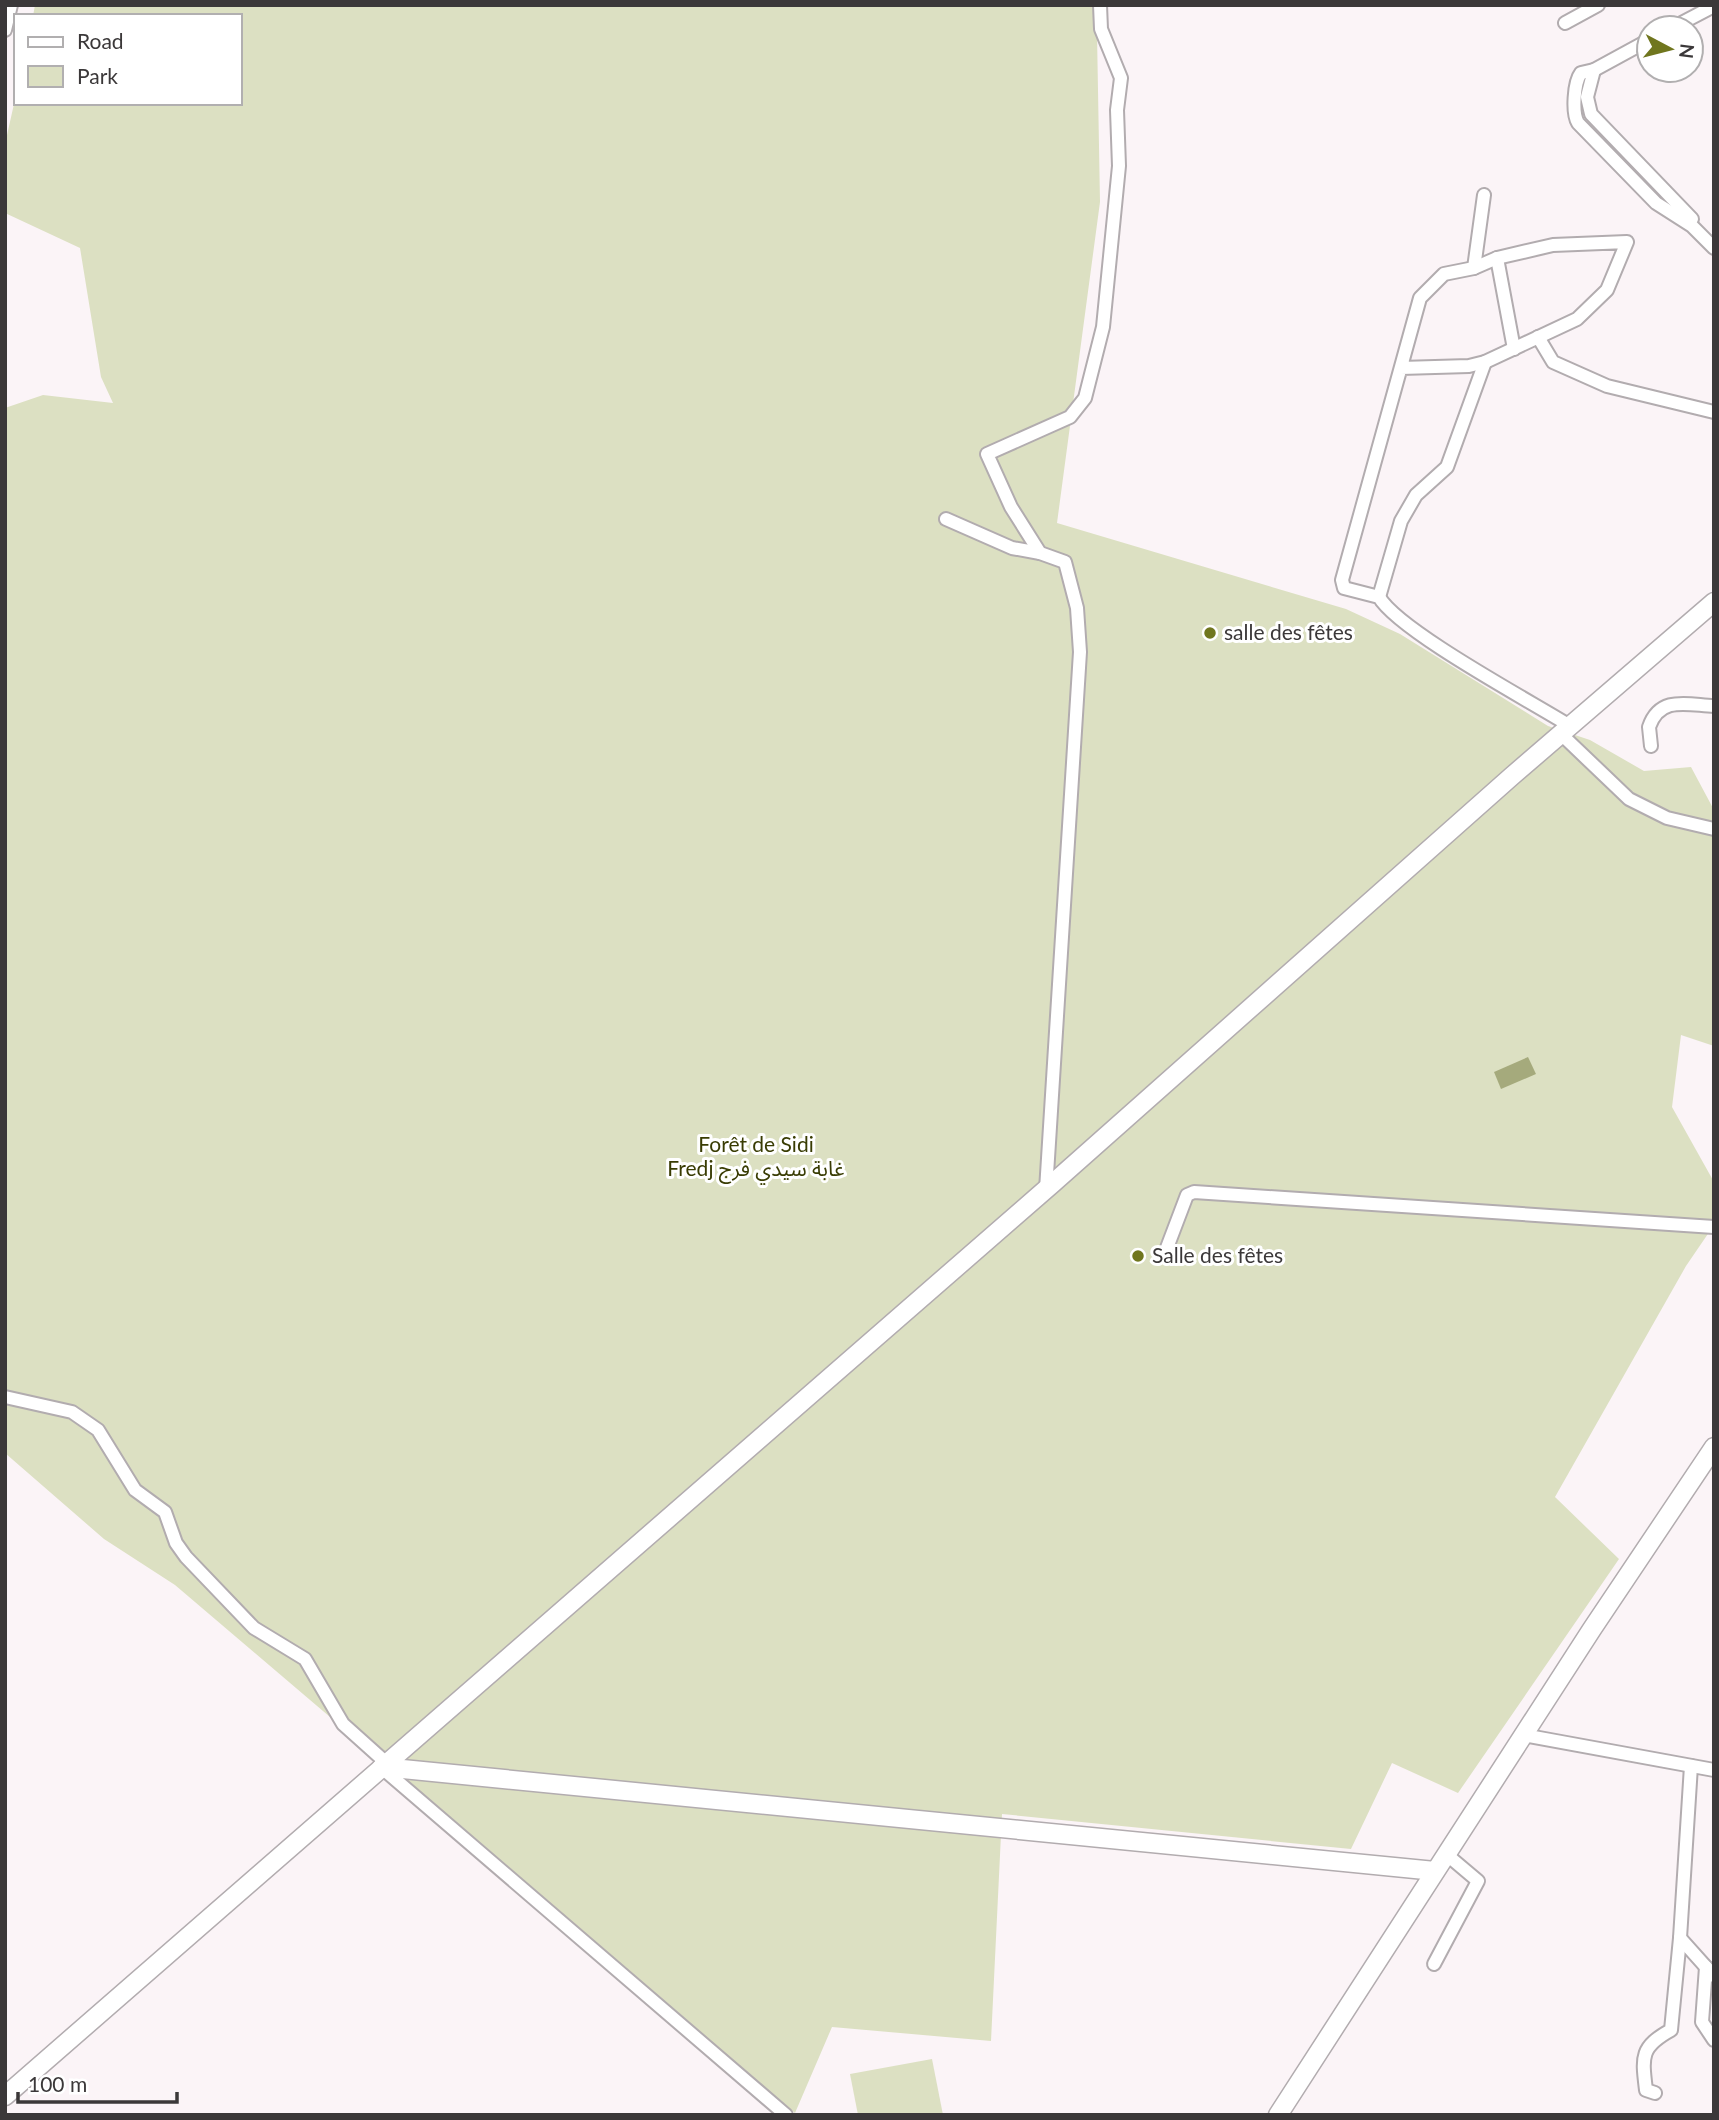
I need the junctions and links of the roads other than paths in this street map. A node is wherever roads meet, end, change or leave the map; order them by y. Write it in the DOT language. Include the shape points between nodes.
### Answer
graph roads {
  1 [pos="11,5"];
  2 [pos="1100,5"];
  3 [pos="1598,5"];
  4 [pos="1565,23"];
  5 [pos="5,30"];
  6 [pos="1635,48"];
  7 [pos="1594,70"];
  8 [pos="1484,195"];
  9 [pos="1714,239"];
  10 [pos="1714,248"];
  11 [pos="1497,258"];
  12 [pos="1474,268"];
  13 [pos="1538,337"];
  14 [pos="1514,349"];
  15 [pos="1485,362"];
  16 [pos="1401,368"];
  17 [pos="1714,412"];
  18 [pos="946,519"];
  19 [pos="1040,553"];
  20 [pos="1379,597"];
  21 [pos="1714,602"];
  22 [pos="1714,706"];
  23 [pos="1566,730"];
  24 [pos="1651,746"];
  25 [pos="1714,829"];
  26 [pos="1046,1190"];
  27 [pos="1714,1227"];
  28 [pos="1165,1253"];
  29 [pos="5,1397"];
  30 [pos="1714,1447"];
  31 [pos="1523,1735"];
  32 [pos="382,1763"];
  33 [pos="1691,1766"];
  34 [pos="1714,1770"];
  35 [pos="1446,1854"];
  36 [pos="1435,1871"];
  37 [pos="1680,1938"];
  38 [pos="1434,1964"];
  39 [pos="1710,1971"];
  40 [pos="1714,2039"];
  41 [pos="1655,2093"];
  42 [pos="5,2096"];
  43 [pos="786,2115"];
  44 [pos="1278,2115"];
  1 -- 5 [label="street"];
  2 -- 19 [label="street" via="1101,29 1121,78 1119,166 1103,327 1086,398 1070,417 987,454 1011,507"];
  3 -- 4 [label="street"];
  6 -- 7 [label="street"];
  7 -- 9 [label="street" via="1587,97 1591,114"];
  7 -- 10 [label="street" via="1581,73 1576,80 1575,120 1656,203 1692,226"];
  8 -- 12 [label="street"];
  11 -- 12 [label="street"];
  11 -- 13 [label="street" via="1553,246 1627,242 1607,290 1577,319"];
  11 -- 14 [label="street"];
  12 -- 16 [label="street" via="1444,274 1420,298"];
  13 -- 14 [label="street"];
  13 -- 17 [label="street" via="1553,362 1606,386"];
  14 -- 15 [label="street"];
  15 -- 16 [label="street"];
  15 -- 20 [label="street" via="1447,467 1416,495 1401,521"];
  16 -- 20 [label="street" via="1342,580 1344,588"];
  18 -- 19 [label="street" via="1012,548"];
  19 -- 26 [label="street" via="1065,562 1077,608 1080,652"];
  20 -- 23 [label="street" via="1386,609"];
  21 -- 23 [label="main road"];
  22 -- 24 [label="street" via="1681,703 1664,707 1649,727"];
  23 -- 25 [label="street" via="1629,799 1667,818"];
  23 -- 26 [label="main road"];
  26 -- 32 [label="main road"];
  27 -- 28 [label="street" via="1194,1192 1187,1195"];
  29 -- 32 [label="street" via="72,1412 98,1430 135,1490 165,1512 182,1553 248,1623 305,1659 343,1724"];
  30 -- 31 [label="main road"];
  31 -- 33 [label="street"];
  31 -- 35 [label="main road"];
  32 -- 36 [label="main road"];
  32 -- 42 [label="main road"];
  32 -- 43 [label="street"];
  33 -- 34 [label="street"];
  33 -- 37 [label="street"];
  35 -- 36 [label="main road"];
  35 -- 38 [label="street" via="1478,1881"];
  36 -- 44 [label="main road"];
  37 -- 39 [label="street"];
  37 -- 41 [label="street" via="1671,2030 1646,2049 1646,2090"];
  39 -- 40 [label="street" via="1702,2022"];
}
